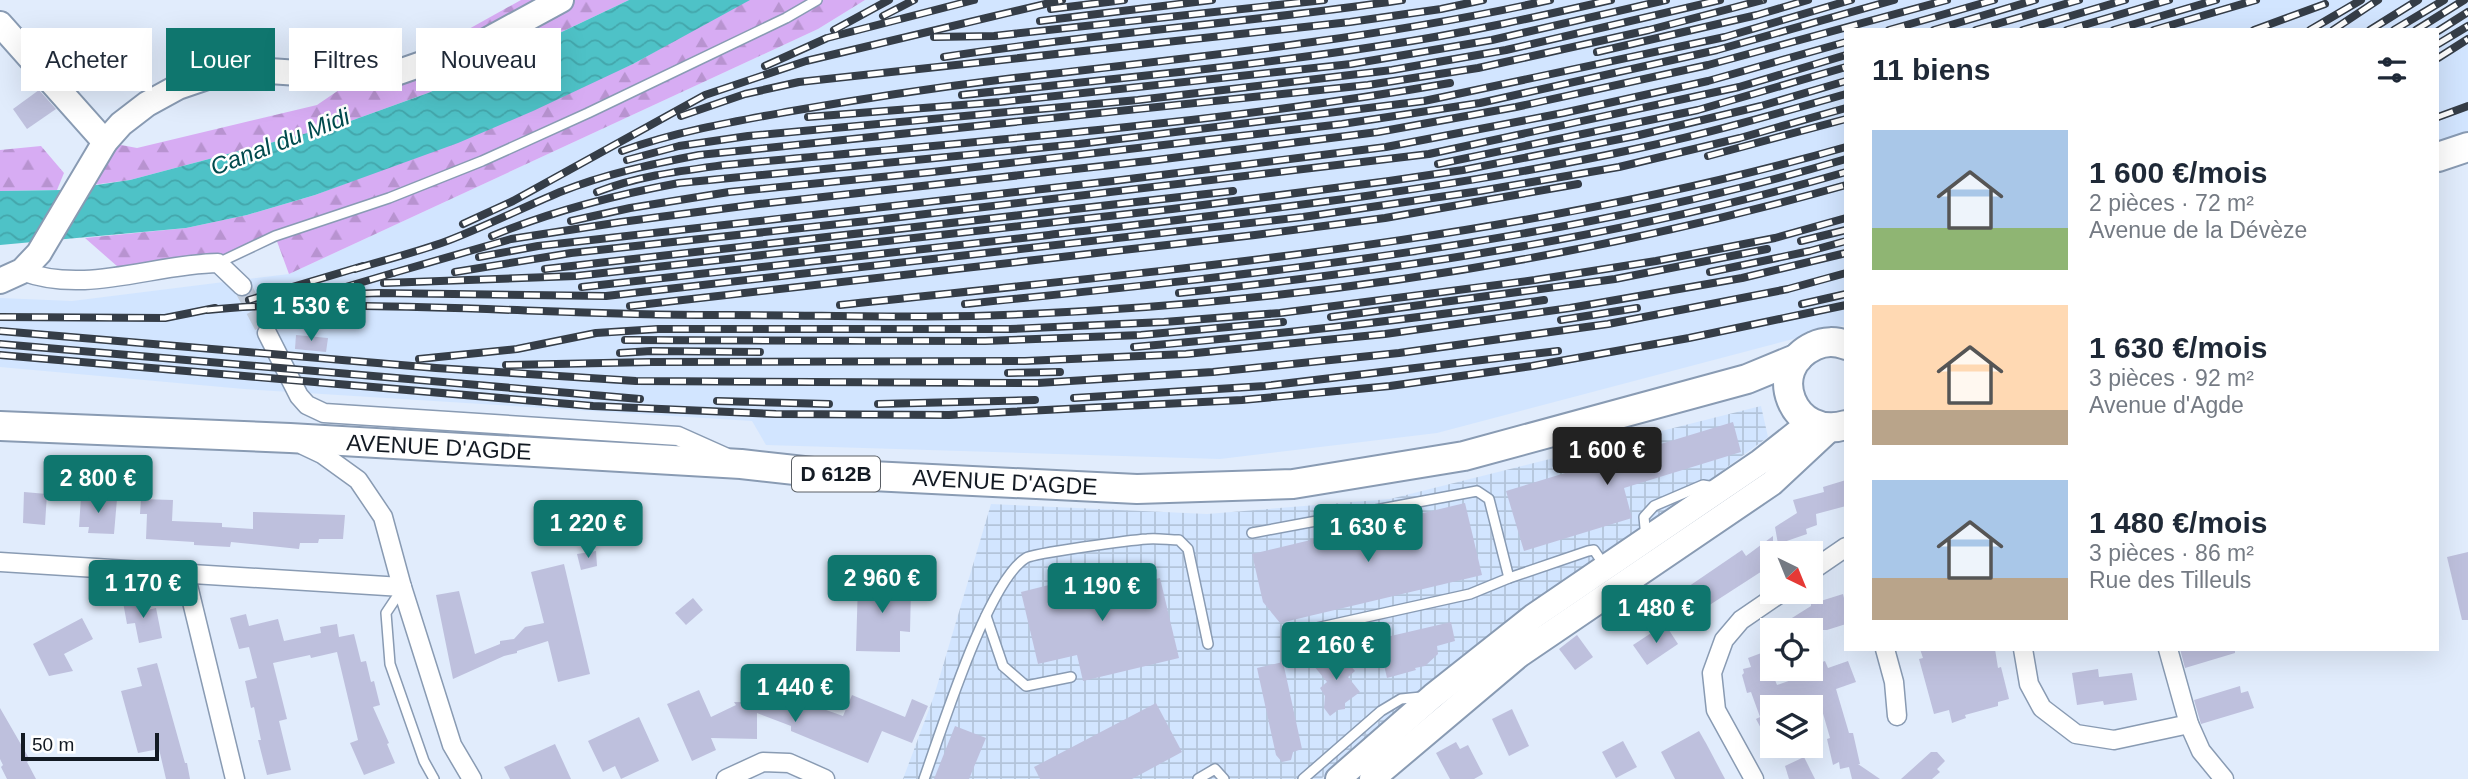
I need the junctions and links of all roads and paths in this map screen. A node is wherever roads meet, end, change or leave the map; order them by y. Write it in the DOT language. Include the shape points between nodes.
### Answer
graph roads {
  1 [pos="561,0"];
  2 [pos="817,0"];
  3 [pos="0,24"];
  4 [pos="2468,147"];
  5 [pos="100,152"];
  6 [pos="2439,158"];
  7 [pos="218,264"];
  8 [pos="20,268"];
  9 [pos="242,286"];
  10 [pos="267,333"];
  11 [pos="1844,343"];
  12 [pos="1798,358"];
  13 [pos="1747,379"];
  14 [pos="1789,393"];
  15 [pos="1828,425"];
  16 [pos="0,426"];
  17 [pos="290,439"];
  18 [pos="741,464"];
  19 [pos="1252,533"];
  20 [pos="1844,548"];
  21 [pos="0,562"];
  22 [pos="1824,562"];
  23 [pos="1605,566"];
  24 [pos="185,573"];
  25 [pos="1509,578"];
  26 [pos="402,587"];
  27 [pos="1764,604"];
  28 [pos="986,616"];
  29 [pos="1303,631"];
  30 [pos="1208,644"];
  31 [pos="1886,651"];
  32 [pos="2023,651"];
  33 [pos="2169,651"];
  34 [pos="1071,677"];
  35 [pos="1433,696"];
  36 [pos="1897,716"];
  37 [pos="2189,723"];
  38 [pos="235,779"];
  39 [pos="434,779"];
  40 [pos="472,779"];
  41 [pos="726,779"];
  42 [pos="825,779"];
  43 [pos="924,779"];
  44 [pos="1198,779"];
  45 [pos="1224,779"];
  46 [pos="1303,779"];
  47 [pos="1339,779"];
  48 [pos="1373,779"];
  49 [pos="1754,779"];
  50 [pos="2224,779"];
  1 -- 5 [label="main road" via="482,43 396,74 216,74 147,104 121,124"];
  2 -- 7 [label="lane" via="613,102 482,160 389,198 275,236"];
  3 -- 5 [label="main road"];
  4 -- 6 [label="main road"];
  5 -- 8 [label="main road"];
  7 -- 8 [label="street" via="77,281 37,276"];
  7 -- 9 [label="street"];
  10 -- 18 [label="street" via="299,396 324,413 678,436"];
  11 -- 12 [label="main road, AVENUE D'AGDE" via="1818,344"];
  12 -- 13 [label="main road, AVENUE D'AGDE / D 612B"];
  12 -- 14 [label="main road" via="1788,381"];
  13 -- 14 [label="main road"];
  13 -- 18 [label="main road, AVENUE D'AGDE / D 612B" via="1464,456 1293,484 1137,489 831,474"];
  14 -- 15 [label="main road" via="1792,404"];
  15 -- 23 [label="main road" via="1798,432"];
  15 -- 48 [label="main road" via="1772,484 1519,655"];
  16 -- 17 [label="main road, AVENUE D'AGDE / D 612B"];
  17 -- 18 [label="main road, AVENUE D'AGDE / D 612B"];
  17 -- 26 [label="street" via="322,454 358,480 383,517"];
  19 -- 25 [label="lane" via="1477,491 1489,499"];
  20 -- 22 [label="street"];
  21 -- 24 [label="street"];
  23 -- 25 [label="lane" via="1594,550"];
  23 -- 35 [label="main road"];
  24 -- 26 [label="street"];
  24 -- 38 [label="street"];
  25 -- 29 [label="lane" via="1470,594"];
  26 -- 39 [label="lane" via="386,613 390,664"];
  26 -- 40 [label="street" via="452,745"];
  27 -- 49 [label="street" via="1741,620 1724,640 1712,673 1716,710"];
  28 -- 30 [label="lane" via="1008,574 1028,557 1147,539 1179,540 1188,549"];
  28 -- 34 [label="lane" via="1003,666 1026,685"];
  28 -- 43 [label="lane"];
  31 -- 36 [label="street"];
  32 -- 37 [label="street" via="2029,684 2042,708 2076,734 2114,740"];
  33 -- 37 [label="street"];
  35 -- 46 [label="lane" via="1401,699 1381,711"];
  35 -- 47 [label="main road"];
  37 -- 50 [label="street" via="2201,751"];
  41 -- 42 [label="street" via="763,762 789,762"];
  44 -- 45 [label="lane" via="1215,769"];
}
